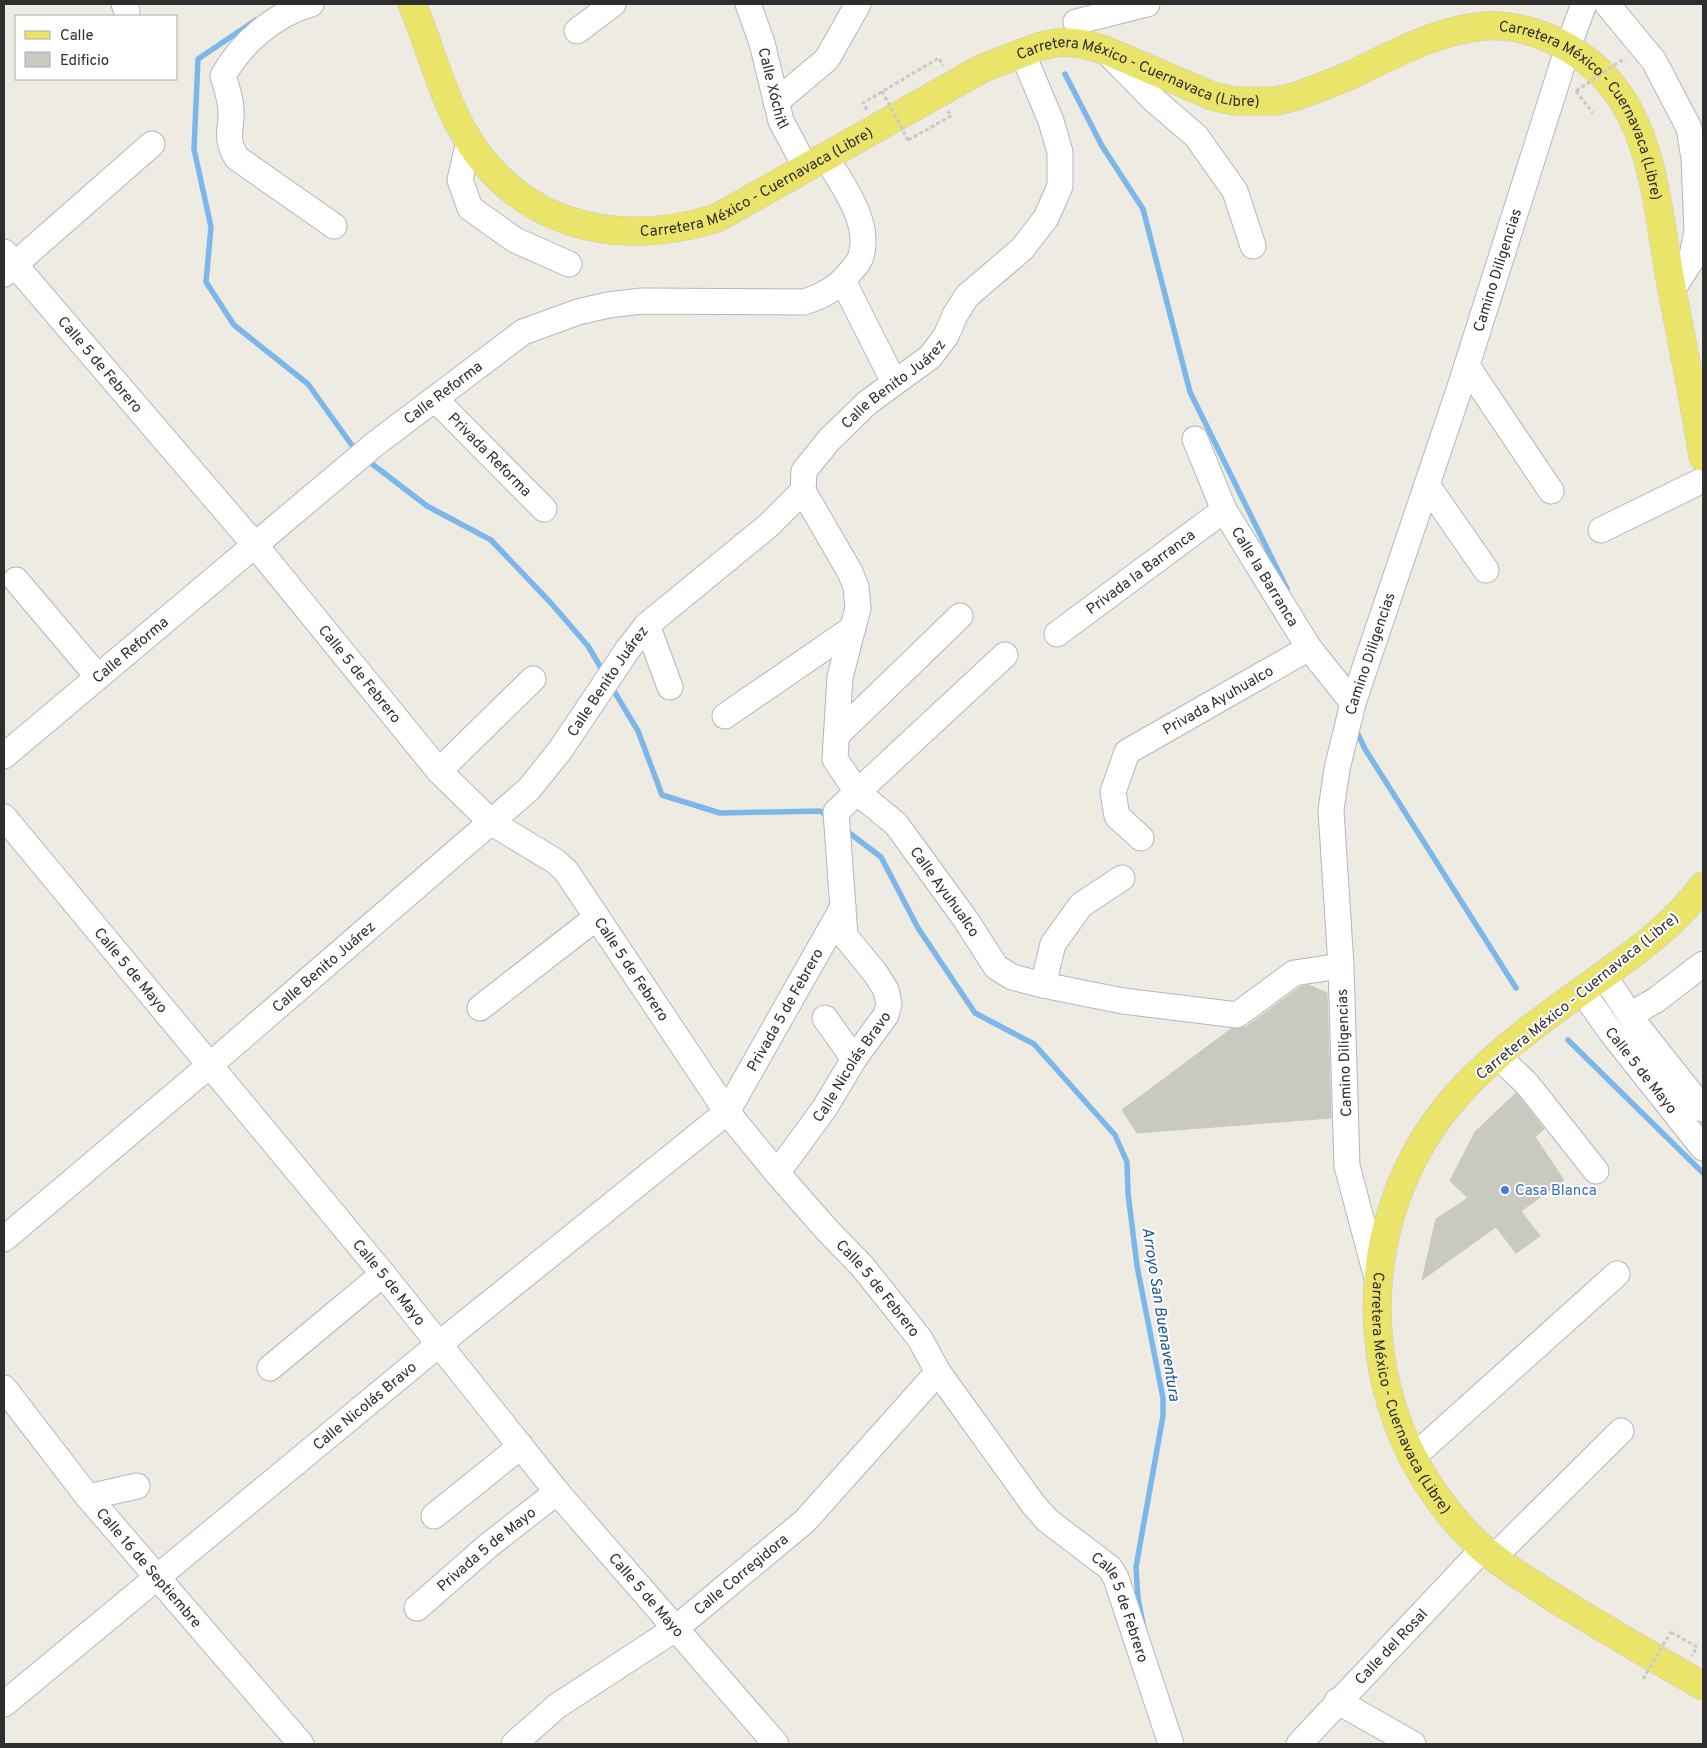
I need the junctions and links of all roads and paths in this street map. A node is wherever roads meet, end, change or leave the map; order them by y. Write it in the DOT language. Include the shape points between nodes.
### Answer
graph roads {
  1 [pos="311,4"];
  2 [pos="412,4"];
  3 [pos="613,4"];
  4 [pos="748,4"];
  5 [pos="858,4"];
  6 [pos="1147,4"];
  7 [pos="1584,4"];
  8 [pos="1607,4"];
  9 [pos="1076,23"];
  10 [pos="577,31"];
  11 [pos="1568,47"];
  12 [pos="1105,50"];
  13 [pos="1022,52"];
  14 [pos="1625,58"];
  15 [pos="953,84"];
  16 [pos="776,102"];
  17 [pos="1593,113"];
  18 [pos="908,140"];
  19 [pos="469,141"];
  20 [pos="152,144"];
  21 [pos="1698,153"];
  22 [pos="816,162"];
  23 [pos="334,226"];
  24 [pos="1700,229"];
  25 [pos="1252,246"];
  26 [pos="8,263"];
  27 [pos="569,264"];
  28 [pos="843,281"];
  29 [pos="1672,290"];
  30 [pos="1467,366"];
  31 [pos="894,382"];
  32 [pos="435,399"];
  33 [pos="1195,439"];
  34 [pos="1703,457"];
  35 [pos="1703,480"];
  36 [pos="1427,485"];
  37 [pos="803,491"];
  38 [pos="1552,491"];
  39 [pos="544,509"];
  40 [pos="1224,510"];
  41 [pos="1601,530"];
  42 [pos="255,545"];
  43 [pos="1486,570"];
  44 [pos="16,580"];
  45 [pos="960,616"];
  46 [pos="647,626"];
  47 [pos="853,628"];
  48 [pos="1057,634"];
  49 [pos="1310,650"];
  50 [pos="1005,655"];
  51 [pos="98,677"];
  52 [pos="533,679"];
  53 [pos="670,687"];
  54 [pos="1351,701"];
  55 [pos="725,716"];
  56 [pos="837,735"];
  57 [pos="4,756"];
  58 [pos="439,771"];
  59 [pos="857,792"];
  60 [pos="492,823"];
  61 [pos="6,824"];
  62 [pos="1140,838"];
  63 [pos="1122,878"];
  64 [pos="1703,886"];
  65 [pos="843,907"];
  66 [pos="597,917"];
  67 [pos="1341,966"];
  68 [pos="1703,966"];
  69 [pos="1593,983"];
  70 [pos="1044,985"];
  71 [pos="480,1008"];
  72 [pos="1630,1015"];
  73 [pos="825,1018"];
  74 [pos="1498,1056"];
  75 [pos="854,1059"];
  76 [pos="210,1065"];
  77 [pos="1703,1108"];
  78 [pos="727,1112"];
  79 [pos="1703,1148"];
  80 [pos="1596,1171"];
  81 [pos="777,1173"];
  82 [pos="4,1239"];
  83 [pos="383,1274"];
  84 [pos="1617,1274"];
  85 [pos="1378,1282"];
  86 [pos="438,1344"];
  87 [pos="270,1368"];
  88 [pos="938,1372"];
  89 [pos="4,1388"];
  90 [pos="1621,1431"];
  91 [pos="521,1446"];
  92 [pos="1412,1458"];
  93 [pos="137,1486"];
  94 [pos="557,1492"];
  95 [pos="88,1497"];
  96 [pos="434,1516"];
  97 [pos="1488,1553"];
  98 [pos="158,1577"];
  99 [pos="417,1608"];
  100 [pos="675,1629"];
  101 [pos="1696,1647"];
  102 [pos="1643,1679"];
  103 [pos="1703,1686"];
  104 [pos="1337,1701"];
  105 [pos="4,1704"];
  106 [pos="301,1744"];
  107 [pos="514,1744"];
  108 [pos="776,1744"];
  109 [pos="1171,1744"];
  110 [pos="1299,1744"];
  111 [pos="1413,1744"];
  1 -- 23 [label="street" via="296,8 271,23 230,64 223,76 230,105 228,136 237,158"];
  2 -- 19 [label="main road, Carretera México - Cuernavaca (Libre)" via="442,83"];
  3 -- 10 [label="street"];
  4 -- 16 [label="street, Calle Xóchitl" via="762,43"];
  5 -- 16 [label="street" via="823,63"];
  6 -- 9 [label="street"];
  7 -- 11 [label="street, Camino Diligencias"];
  8 -- 21 [label="street" via="1654,61 1689,128"];
  9 -- 12 [label="main road, Carretera México - Cuernavaca (Libre)" via="1082,44"];
  9 -- 13 [label="main road, Carretera México - Cuernavaca (Libre)"];
  11 -- 12 [label="main road, Carretera México - Cuernavaca (Libre)" via="1518,28 1478,27 1448,33 1356,73 1275,102 1212,96"];
  11 -- 29 [label="main road, Carretera México - Cuernavaca (Libre)" via="1610,80 1634,120 1648,159"];
  11 -- 30 [label="street, Camino Diligencias"];
  12 -- 25 [label="street" via="1154,100 1196,136 1235,191"];
  13 -- 15 [label="main road, Carretera México - Cuernavaca (Libre)"];
  13 -- 31 [label="street, Calle Benito Juárez" via="1060,152 1060,186 1046,218 1022,249 967,296 954,315 946,336 930,357"];
  14 -- 17 [label="path, bridge" via="1576,91"];
  15 -- 18 [label="path, bridge" via="939,58 882,91"];
  15 -- 22 [label="main road, Carretera México - Cuernavaca (Libre)"];
  16 -- 22 [label="street, Calle Xóchitl" via="781,121"];
  19 -- 22 [label="main road, Carretera México - Cuernavaca (Libre)" via="493,170 533,204 573,222 613,231 660,231 717,218"];
  19 -- 27 [label="street" via="460,180 470,208 515,240"];
  20 -- 26 [label="street"];
  21 -- 24 [label="street"];
  22 -- 28 [label="street, Calle Reforma" via="858,216 863,239 860,260"];
  24 -- 29 [label="street" via="1691,261"];
  26 -- 42 [label="street, Calle 5 de Febrero"];
  28 -- 31 [label="street"];
  28 -- 32 [label="street, Calle Reforma" via="824,296 804,302 642,302 578,312 523,332"];
  29 -- 34 [label="main road, Carretera México - Cuernavaca (Libre)"];
  30 -- 36 [label="street, Camino Diligencias"];
  30 -- 38 [label="street"];
  31 -- 37 [label="street, Calle Benito Juárez" via="829,440 804,471"];
  32 -- 39 [label="street, Privada Reforma"];
  32 -- 42 [label="street, Calle Reforma" via="375,444"];
  33 -- 40 [label="street, Calle la Barranca"];
  35 -- 41 [label="street"];
  36 -- 43 [label="street"];
  36 -- 54 [label="street, Camino Diligencias"];
  37 -- 46 [label="street, Calle Benito Juárez" via="769,525"];
  37 -- 47 [label="street, Calle Ayuhualco" via="856,587 858,608"];
  40 -- 48 [label="street, Privada la Barranca"];
  40 -- 49 [label="street, Calle la Barranca"];
  42 -- 51 [label="street, Calle Reforma"];
  42 -- 58 [label="street, Calle 5 de Febrero"];
  44 -- 51 [label="street"];
  45 -- 56 [label="street"];
  46 -- 53 [label="street"];
  46 -- 60 [label="street, Calle Benito Juárez" via="628,649 562,749 529,789"];
  47 -- 55 [label="street"];
  47 -- 56 [label="street, Calle Ayuhualco" via="840,678"];
  49 -- 54 [label="street, Calle la Barranca"];
  49 -- 62 [label="street, Privada Ayuhualco" via="1127,752 1113,792 1117,816"];
  50 -- 59 [label="street, Calle Nicolás Bravo"];
  51 -- 57 [label="street, Calle Reforma"];
  52 -- 58 [label="street"];
  54 -- 67 [label="street, Camino Diligencias" via="1331,810"];
  56 -- 59 [label="street, Calle Ayuhualco" via="835,759"];
  58 -- 60 [label="street, Calle 5 de Febrero"];
  59 -- 65 [label="street, Calle Nicolás Bravo" via="836,812"];
  59 -- 70 [label="street, Calle Ayuhualco" via="896,824 996,966 1012,977"];
  60 -- 66 [label="street, Calle 5 de Febrero" via="556,861"];
  60 -- 76 [label="street, Calle Benito Juárez"];
  61 -- 76 [label="street, Calle 5 de Mayo"];
  63 -- 70 [label="street" via="1081,905 1053,944"];
  64 -- 69 [label="main road, Carretera México - Cuernavaca (Libre)" via="1677,918"];
  65 -- 75 [label="street, Calle Nicolás Bravo" via="845,936 876,974 886,990 889,1004 886,1015"];
  65 -- 78 [label="street, Privada 5 de Febrero"];
  66 -- 71 [label="street"];
  66 -- 78 [label="street, Calle 5 de Febrero"];
  67 -- 70 [label="street, Calle Ayuhualco" via="1294,973 1237,1015 1123,1001"];
  67 -- 85 [label="street, Camino Diligencias" via="1347,1166"];
  68 -- 72 [label="street"];
  69 -- 72 [label="street"];
  69 -- 74 [label="main road, Carretera México - Cuernavaca (Libre)"];
  69 -- 79 [label="street, Calle 5 de Mayo" via="1610,1032"];
  72 -- 77 [label="street"];
  73 -- 75 [label="street"];
  74 -- 80 [label="street" via="1527,1084"];
  74 -- 85 [label="main road, Carretera México - Cuernavaca (Libre)" via="1459,1093 1416,1153 1394,1202"];
  75 -- 81 [label="street, Calle Nicolás Bravo" via="824,1109"];
  76 -- 82 [label="street, Calle Benito Juárez"];
  76 -- 83 [label="street, Calle 5 de Mayo"];
  78 -- 81 [label="street, Calle 5 de Febrero"];
  78 -- 86 [label="street, Calle Nicolás Bravo"];
  81 -- 88 [label="street, Calle 5 de Febrero" via="862,1266 920,1339"];
  83 -- 86 [label="street, Calle 5 de Mayo"];
  83 -- 87 [label="street"];
  84 -- 92 [label="street"];
  85 -- 92 [label="main road, Carretera México - Cuernavaca (Libre)" via="1377,1314 1383,1371 1399,1430"];
  86 -- 91 [label="street, Calle 5 de Mayo"];
  86 -- 98 [label="street, Calle Nicolás Bravo"];
  88 -- 100 [label="street, Calle Corregidora" via="804,1521"];
  88 -- 109 [label="street, Calle 5 de Febrero" via="1047,1520 1110,1568"];
  89 -- 95 [label="street, Calle 16 de Septiembre"];
  90 -- 97 [label="street, Calle del Rosal"];
  91 -- 94 [label="street, Calle 5 de Mayo"];
  91 -- 96 [label="street"];
  92 -- 97 [label="main road, Carretera México - Cuernavaca (Libre)" via="1447,1512"];
  93 -- 95 [label="street"];
  94 -- 99 [label="street, Privada 5 de Mayo" via="489,1545"];
  94 -- 100 [label="street, Calle 5 de Mayo"];
  95 -- 98 [label="street, Calle 16 de Septiembre"];
  97 -- 103 [label="main road, Carretera México - Cuernavaca (Libre)" via="1565,1604"];
  97 -- 104 [label="street, Calle del Rosal"];
  98 -- 105 [label="street, Calle Nicolás Bravo"];
  98 -- 106 [label="street, Calle 16 de Septiembre"];
  100 -- 107 [label="street, Calle Corregidora" via="557,1706"];
  100 -- 108 [label="street, Calle 5 de Mayo"];
  101 -- 102 [label="path, bridge" via="1671,1632"];
  104 -- 110 [label="street, Calle del Rosal"];
  104 -- 111 [label="street"];
}
